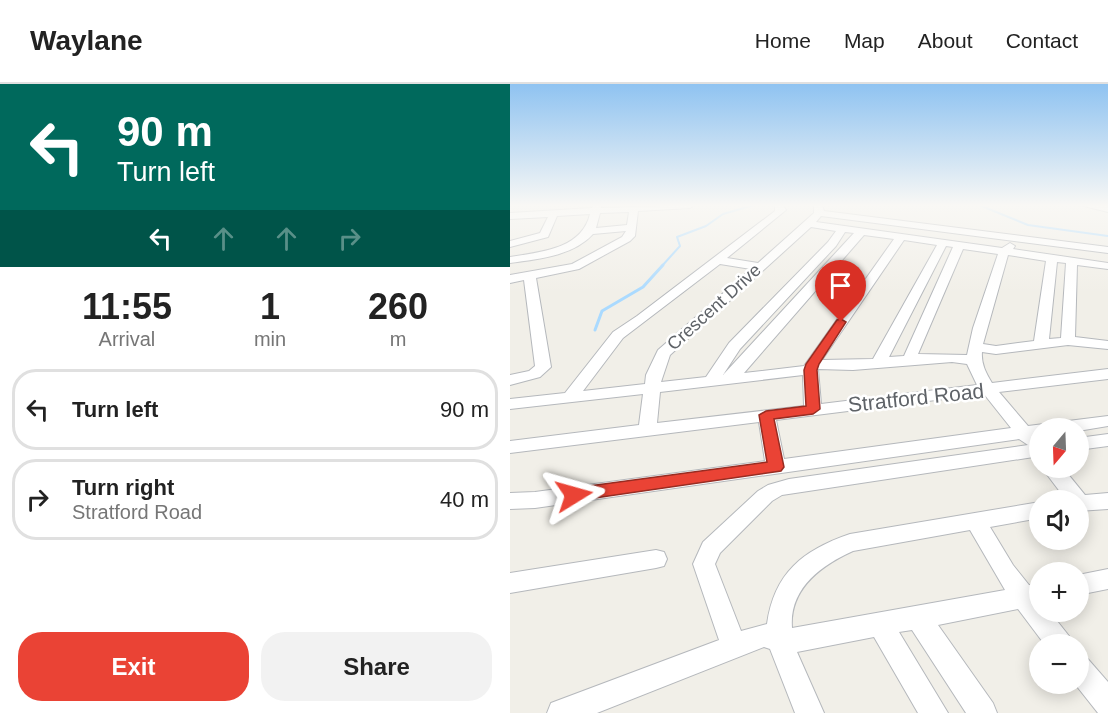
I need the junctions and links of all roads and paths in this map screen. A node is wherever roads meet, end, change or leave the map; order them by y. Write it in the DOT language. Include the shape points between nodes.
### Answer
graph roads {
  1 [pos="586,234"];
  2 [pos="630,234"];
  3 [pos="750,234"];
  4 [pos="797,234"];
  5 [pos="839,234"];
  6 [pos="859,234"];
  7 [pos="884,234"];
  8 [pos="993,234"];
  9 [pos="901,237"];
  10 [pos="1012,237"];
  11 [pos="943,243"];
  12 [pos="959,245"];
  13 [pos="1108,250"];
  14 [pos="1004,252"];
  15 [pos="1052,258"];
  16 [pos="510,260"];
  17 [pos="717,260"];
  18 [pos="1072,261"];
  19 [pos="1108,266"];
  20 [pos="759,267"];
  21 [pos="530,277"];
  22 [pos="510,279"];
  23 [pos="1068,340"];
  24 [pos="1041,345"];
  25 [pos="1108,345"];
  26 [pos="974,354"];
  27 [pos="911,359"];
  28 [pos="879,363"];
  29 [pos="811,367"];
  30 [pos="1108,374"];
  31 [pos="730,379"];
  32 [pos="510,380"];
  33 [pos="711,381"];
  34 [pos="652,387"];
  35 [pos="989,390"];
  36 [pos="570,397"];
  37 [pos="510,404"];
  38 [pos="813,409"];
  39 [pos="766,415"];
  40 [pos="1108,421"];
  41 [pos="1089,424"];
  42 [pos="646,430"];
  43 [pos="1029,435"];
  44 [pos="1108,440"];
  45 [pos="1089,443"];
  46 [pos="1029,444"];
  47 [pos="1029,444"];
  48 [pos="510,447"];
  49 [pos="776,467"];
  50 [pos="1060,478"];
  51 [pos="1069,490"];
  52 [pos="510,501"];
  53 [pos="1108,501"];
  54 [pos="1089,502"];
  55 [pos="1029,512"];
  56 [pos="976,521"];
  57 [pos="656,559"];
  58 [pos="1107,580"];
  59 [pos="510,583"];
  60 [pos="1089,583"];
  61 [pos="1029,593"];
  62 [pos="1029,597"];
  63 [pos="918,617"];
  64 [pos="880,624"];
  65 [pos="781,641"];
  66 [pos="734,646"];
  67 [pos="1089,680"];
  68 [pos="1108,703"];
  69 [pos="561,713"];
  70 [pos="810,713"];
  71 [pos="934,713"];
  72 [pos="983,713"];
  1 -- 16 [label="street" via="566,247"];
  2 -- 21 [label="street" via="580,265"];
  3 -- 17 [label="street"];
  4 -- 20 [label="street, Crescent Drive"];
  5 -- 33 [label="street" via="734,346"];
  6 -- 31 [label="street"];
  7 -- 9 [label="street"];
  8 -- 10 [label="street"];
  9 -- 11 [label="street"];
  9 -- 29 [label="street"];
  10 -- 13 [label="street"];
  10 -- 14 [label="street"];
  11 -- 12 [label="street"];
  11 -- 28 [label="street"];
  12 -- 14 [label="street"];
  12 -- 27 [label="street"];
  14 -- 15 [label="street"];
  14 -- 26 [label="street"];
  15 -- 18 [label="street"];
  15 -- 24 [label="street"];
  17 -- 20 [label="street"];
  17 -- 36 [label="street" via="618,334"];
  18 -- 19 [label="street"];
  18 -- 23 [label="street"];
  20 -- 34 [label="street, Crescent Drive" via="663,352"];
  21 -- 22 [label="street"];
  21 -- 32 [label="street" via="543,367 534,374"];
  23 -- 24 [label="street"];
  23 -- 25 [label="street"];
  24 -- 26 [label="street"];
  26 -- 27 [label="street"];
  26 -- 35 [label="street" via="975,369"];
  27 -- 28 [label="street"];
  28 -- 29 [label="street"];
  29 -- 31 [label="street"];
  29 -- 38 [label="street"];
  30 -- 35 [label="street, Stratford Road"];
  31 -- 33 [label="street"];
  33 -- 34 [label="street"];
  34 -- 36 [label="street"];
  34 -- 42 [label="street, Crescent Drive"];
  35 -- 38 [label="street, Stratford Road"];
  35 -- 43 [label="street"];
  36 -- 37 [label="street"];
  38 -- 39 [label="street, Stratford Road"];
  39 -- 42 [label="street, Stratford Road"];
  39 -- 49 [label="street"];
  40 -- 41 [label="street"];
  42 -- 48 [label="street, Stratford Road"];
  44 -- 45 [label="street"];
  46 -- 49 [label="street"];
  47 -- 66 [label="street" via="789,486 765,495 711,548 704,564"];
  49 -- 52 [label="street"];
  50 -- 51 [label="street"];
  53 -- 54 [label="street"];
  55 -- 56 [label="street"];
  56 -- 61 [label="street" via="1005,572"];
  56 -- 65 [label="street" via="850,543 813,559 791,584 781,607"];
  57 -- 59 [label="street"];
  58 -- 60 [label="street"];
  62 -- 63 [label="street"];
  63 -- 64 [label="street"];
  63 -- 72 [label="street"];
  64 -- 65 [label="street"];
  64 -- 71 [label="street"];
  65 -- 66 [label="street" via="764,635"];
  65 -- 70 [label="street"];
  66 -- 69 [label="street"];
  67 -- 68 [label="street"];
}
